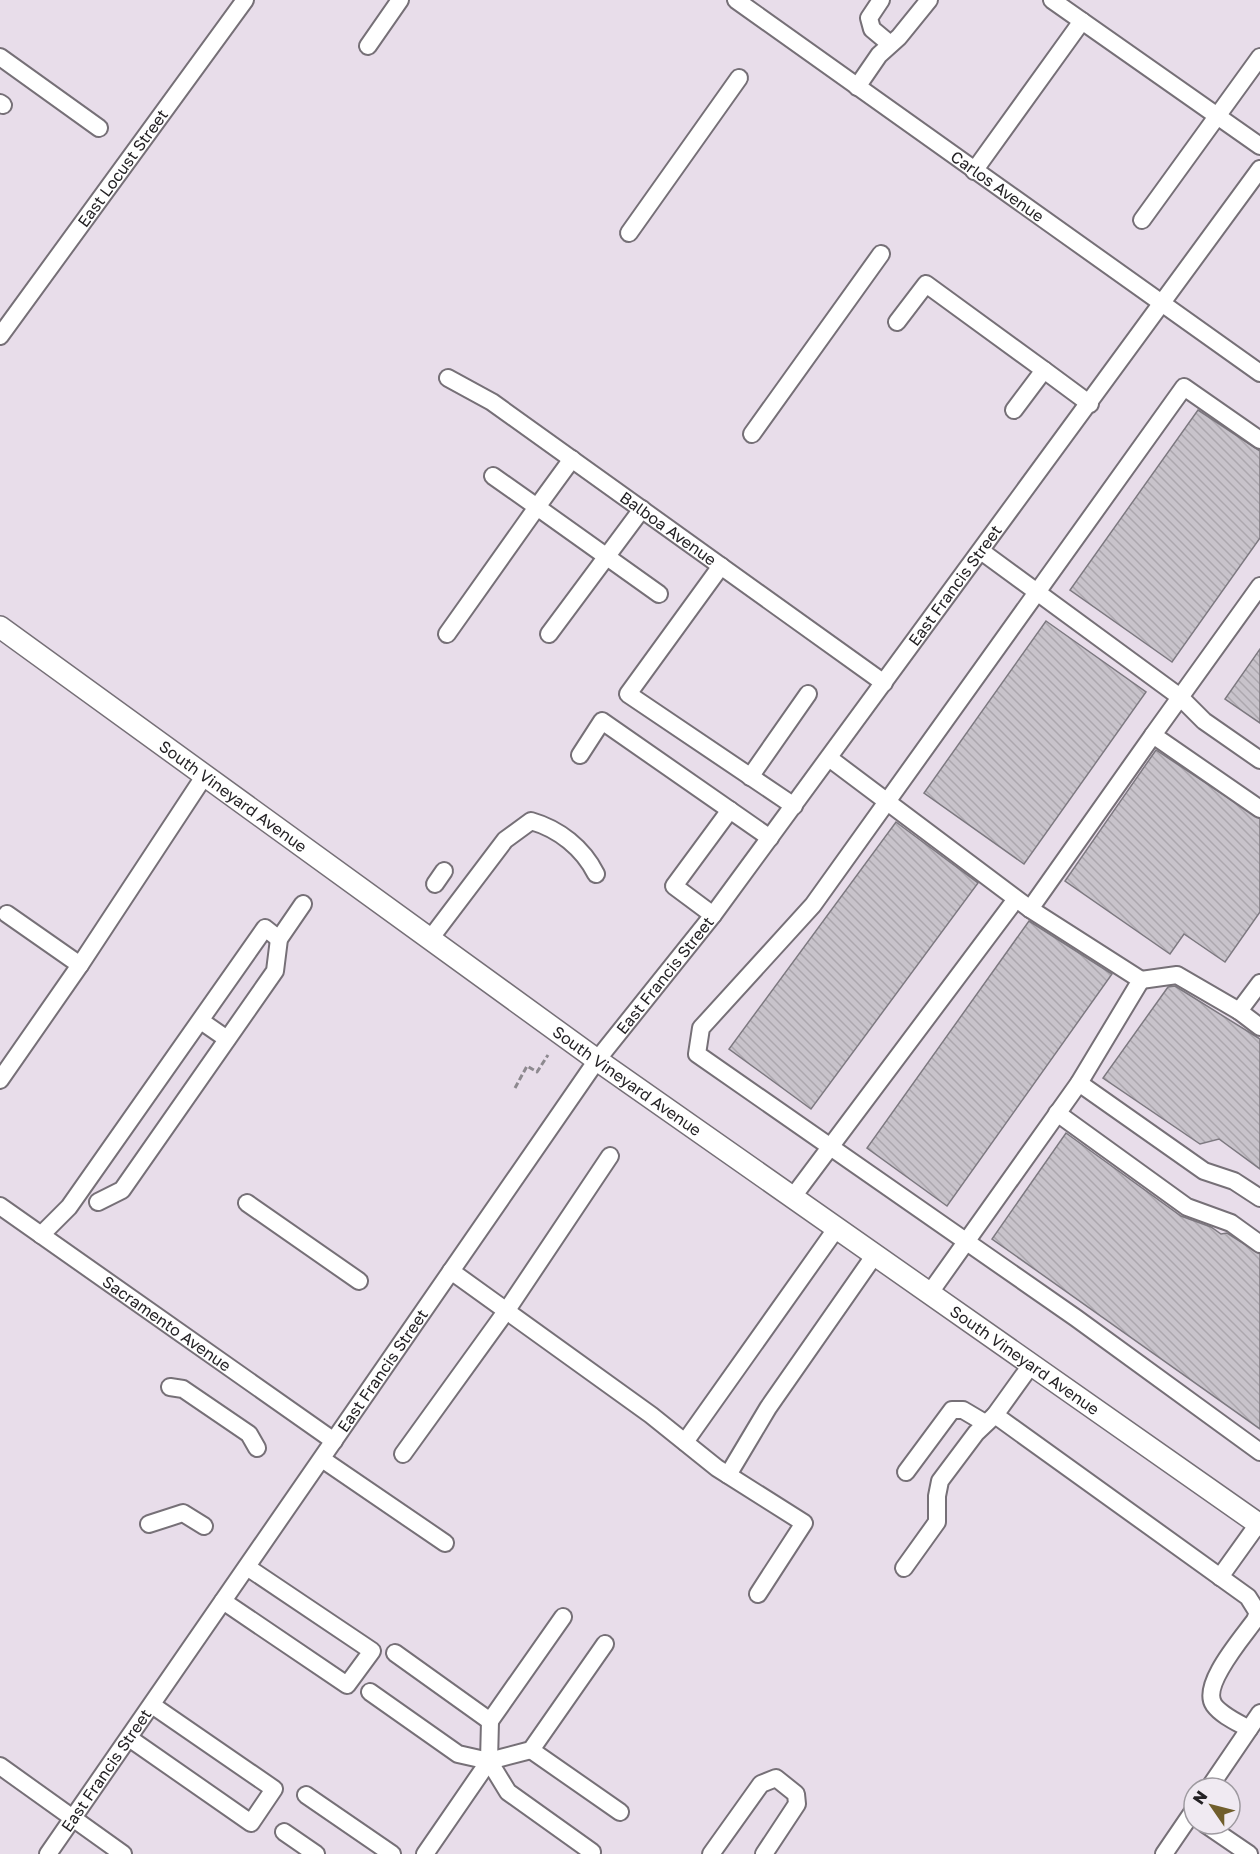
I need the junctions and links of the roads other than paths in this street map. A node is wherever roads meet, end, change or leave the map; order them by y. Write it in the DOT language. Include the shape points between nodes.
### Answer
graph roads {
  1 [pos="245,0"];
  2 [pos="400,0"];
  3 [pos="736,0"];
  4 [pos="881,0"];
  5 [pos="929,0"];
  6 [pos="1052,0"];
  7 [pos="1082,21"];
  8 [pos="890,44"];
  9 [pos="368,46"];
  10 [pos="0,57"];
  11 [pos="1260,57"];
  12 [pos="739,78"];
  13 [pos="857,87"];
  14 [pos="1218,116"];
  15 [pos="99,128"];
  16 [pos="1260,146"];
  17 [pos="1260,169"];
  18 [pos="974,171"];
  19 [pos="1142,220"];
  20 [pos="629,233"];
  21 [pos="881,254"];
  22 [pos="1162,306"];
  23 [pos="897,322"];
  24 [pos="0,336"];
  25 [pos="1044,370"];
  26 [pos="1260,373"];
  27 [pos="448,378"];
  28 [pos="1090,404"];
  29 [pos="1014,410"];
  30 [pos="752,434"];
  31 [pos="1260,440"];
  32 [pos="572,459"];
  33 [pos="494,476"];
  34 [pos="537,507"];
  35 [pos="642,509"];
  36 [pos="981,551"];
  37 [pos="606,558"];
  38 [pos="721,566"];
  39 [pos="1260,586"];
  40 [pos="1036,591"];
  41 [pos="659,594"];
  42 [pos="0,627"];
  43 [pos="447,634"];
  44 [pos="549,634"];
  45 [pos="884,683"];
  46 [pos="808,694"];
  47 [pos="1180,697"];
  48 [pos="1153,735"];
  49 [pos="580,755"];
  50 [pos="829,758"];
  51 [pos="1260,760"];
  52 [pos="205,776"];
  53 [pos="750,777"];
  54 [pos="887,800"];
  55 [pos="794,806"];
  56 [pos="1260,809"];
  57 [pos="730,810"];
  58 [pos="770,838"];
  59 [pos="596,874"];
  60 [pos="303,904"];
  61 [pos="1023,904"];
  62 [pos="7,915"];
  63 [pos="713,915"];
  64 [pos="279,939"];
  65 [pos="430,939"];
  66 [pos="80,965"];
  67 [pos="1141,980"];
  68 [pos="1260,983"];
  69 [pos="1239,1011"];
  70 [pos="201,1021"];
  71 [pos="1260,1027"];
  72 [pos="227,1040"];
  73 [pos="597,1060"];
  74 [pos="0,1080"];
  75 [pos="1079,1083"];
  76 [pos="1057,1113"];
  77 [pos="830,1147"];
  78 [pos="610,1156"];
  79 [pos="792,1198"];
  80 [pos="1260,1198"];
  81 [pos="98,1202"];
  82 [pos="247,1203"];
  83 [pos="0,1206"];
  84 [pos="836,1229"];
  85 [pos="41,1235"];
  86 [pos="965,1243"];
  87 [pos="1260,1244"];
  88 [pos="874,1256"];
  89 [pos="451,1271"];
  90 [pos="359,1281"];
  91 [pos="929,1294"];
  92 [pos="507,1310"];
  93 [pos="1031,1365"];
  94 [pos="170,1387"];
  95 [pos="990,1419"];
  96 [pos="334,1441"];
  97 [pos="685,1442"];
  98 [pos="257,1448"];
  99 [pos="1260,1452"];
  100 [pos="404,1454"];
  101 [pos="322,1459"];
  102 [pos="906,1472"];
  103 [pos="729,1475"];
  104 [pos="149,1524"];
  105 [pos="1259,1525"];
  106 [pos="204,1526"];
  107 [pos="445,1543"];
  108 [pos="247,1567"];
  109 [pos="904,1568"];
  110 [pos="1220,1577"];
  111 [pos="758,1594"];
  112 [pos="223,1601"];
  113 [pos="563,1617"];
  114 [pos="605,1644"];
  115 [pos="395,1653"];
  116 [pos="370,1692"];
  117 [pos="152,1705"];
  118 [pos="490,1721"];
  119 [pos="1256,1721"];
  120 [pos="129,1738"];
  121 [pos="531,1750"];
  122 [pos="489,1761"];
  123 [pos="0,1766"];
  124 [pos="1217,1776"];
  125 [pos="306,1795"];
  126 [pos="620,1812"];
  127 [pos="73,1817"];
  128 [pos="284,1832"];
  129 [pos="1182,1833"];
  130 [pos="1222,1836"];
  131 [pos="592,1852"];
  132 [pos="1245,1853"];
  133 [pos="48,1854"];
  134 [pos="123,1854"];
  135 [pos="316,1854"];
  136 [pos="392,1854"];
  137 [pos="425,1854"];
  138 [pos="711,1854"];
  139 [pos="764,1854"];
  140 [pos="1164,1854"];
  1 -- 24 [label="street, East Locust Street"];
  2 -- 9 [label="street"];
  3 -- 13 [label="street, Carlos Avenue"];
  4 -- 8 [label="street" via="869,18 871,26"];
  5 -- 8 [label="street"];
  6 -- 7 [label="street"];
  7 -- 14 [label="street"];
  7 -- 18 [label="street"];
  8 -- 13 [label="street"];
  10 -- 15 [label="street"];
  11 -- 14 [label="street"];
  12 -- 20 [label="street"];
  13 -- 18 [label="street, Carlos Avenue"];
  14 -- 16 [label="street"];
  14 -- 19 [label="street"];
  17 -- 22 [label="street, East Francis Street"];
  18 -- 22 [label="street, Carlos Avenue"];
  21 -- 30 [label="street"];
  22 -- 26 [label="street, Carlos Avenue"];
  22 -- 28 [label="street, East Francis Street"];
  23 -- 25 [label="street" via="926,284"];
  25 -- 28 [label="street"];
  25 -- 29 [label="street"];
  27 -- 32 [label="street, Balboa Avenue" via="492,402"];
  28 -- 36 [label="street, East Francis Street"];
  31 -- 40 [label="street" via="1184,387"];
  32 -- 34 [label="street"];
  32 -- 35 [label="street, Balboa Avenue"];
  33 -- 34 [label="street"];
  34 -- 37 [label="street"];
  34 -- 43 [label="street"];
  35 -- 37 [label="street"];
  35 -- 38 [label="street, Balboa Avenue"];
  36 -- 40 [label="street"];
  36 -- 45 [label="street, East Francis Street"];
  37 -- 41 [label="street"];
  37 -- 44 [label="street"];
  38 -- 45 [label="street, Balboa Avenue"];
  38 -- 53 [label="street" via="628,694"];
  39 -- 47 [label="street"];
  40 -- 47 [label="street"];
  40 -- 54 [label="street"];
  42 -- 52 [label="main road, South Vineyard Avenue"];
  45 -- 50 [label="street, East Francis Street"];
  46 -- 53 [label="street"];
  47 -- 48 [label="street"];
  47 -- 51 [label="street" via="1204,722"];
  48 -- 56 [label="street"];
  48 -- 61 [label="street"];
  49 -- 57 [label="street" via="602,721"];
  50 -- 54 [label="street"];
  50 -- 55 [label="street, East Francis Street"];
  52 -- 65 [label="main road, South Vineyard Avenue"];
  52 -- 66 [label="street"];
  53 -- 55 [label="street"];
  54 -- 61 [label="street"];
  54 -- 77 [label="street" via="813,905 701,1028 697,1054"];
  55 -- 58 [label="street, East Francis Street"];
  57 -- 58 [label="street"];
  57 -- 63 [label="street" via="674,886"];
  58 -- 63 [label="street, East Francis Street"];
  59 -- 65 [label="street" via="571,842 531,821 505,840"];
  60 -- 64 [label="street"];
  61 -- 67 [label="street"];
  61 -- 77 [label="street"];
  62 -- 66 [label="street"];
  63 -- 73 [label="street, East Francis Street"];
  64 -- 70 [label="street" via="265,928"];
  64 -- 72 [label="street" via="275,971"];
  65 -- 73 [label="main road, South Vineyard Avenue"];
  66 -- 74 [label="street"];
  67 -- 69 [label="street" via="1177,975"];
  67 -- 75 [label="street"];
  68 -- 69 [label="street"];
  69 -- 71 [label="street"];
  70 -- 72 [label="street"];
  70 -- 85 [label="street" via="69,1207"];
  72 -- 81 [label="street" via="122,1190"];
  73 -- 79 [label="main road, South Vineyard Avenue"];
  73 -- 89 [label="street, East Francis Street"];
  75 -- 76 [label="street"];
  75 -- 80 [label="street" via="1204,1171 1234,1181"];
  76 -- 86 [label="street"];
  76 -- 87 [label="street" via="1187,1207 1231,1223"];
  77 -- 79 [label="street"];
  77 -- 86 [label="street"];
  78 -- 92 [label="street"];
  79 -- 84 [label="main road, South Vineyard Avenue"];
  82 -- 90 [label="street"];
  83 -- 85 [label="street, Sacramento Avenue"];
  84 -- 88 [label="main road, South Vineyard Avenue"];
  84 -- 97 [label="street"];
  85 -- 96 [label="street, Sacramento Avenue"];
  86 -- 91 [label="street"];
  86 -- 99 [label="street"];
  88 -- 91 [label="main road, South Vineyard Avenue"];
  88 -- 103 [label="street" via="768,1408"];
  89 -- 92 [label="street"];
  89 -- 96 [label="street, East Francis Street"];
  91 -- 93 [label="main road, South Vineyard Avenue"];
  92 -- 97 [label="street"];
  92 -- 100 [label="street"];
  93 -- 95 [label="street"];
  93 -- 105 [label="main road, South Vineyard Avenue"];
  94 -- 98 [label="street" via="183,1389 249,1434"];
  95 -- 102 [label="street" via="952,1410"];
  95 -- 109 [label="street" via="940,1481 937,1522"];
  95 -- 110 [label="street"];
  96 -- 101 [label="street, East Francis Street"];
  97 -- 103 [label="street"];
  101 -- 107 [label="street"];
  101 -- 108 [label="street, East Francis Street"];
  103 -- 111 [label="street" via="804,1523"];
  104 -- 106 [label="street" via="183,1513"];
  105 -- 110 [label="street"];
  108 -- 112 [label="street, East Francis Street"];
  108 -- 112 [label="street" via="372,1651 347,1685"];
  110 -- 119 [label="street" via="1252,1602 1258,1613 1224,1663 1212,1703 1218,1709"];
  112 -- 117 [label="street, East Francis Street"];
  113 -- 118 [label="street"];
  114 -- 121 [label="street"];
  115 -- 118 [label="street"];
  116 -- 122 [label="street" via="458,1755"];
  117 -- 120 [label="street, East Francis Street"];
  117 -- 120 [label="street" via="274,1789 268,1798 250,1823"];
  118 -- 122 [label="street"];
  119 -- 124 [label="street"];
  120 -- 127 [label="street, East Francis Street"];
  121 -- 122 [label="street"];
  121 -- 126 [label="street"];
  122 -- 131 [label="street" via="508,1792"];
  122 -- 137 [label="street"];
  123 -- 127 [label="street"];
  125 -- 136 [label="street"];
  127 -- 133 [label="street, East Francis Street"];
  127 -- 134 [label="street"];
  128 -- 135 [label="street"];
  129 -- 140 [label="street"];
  130 -- 132 [label="street"];
  138 -- 139 [label="street" via="761,1784 776,1778 796,1794 797,1804"];
}
